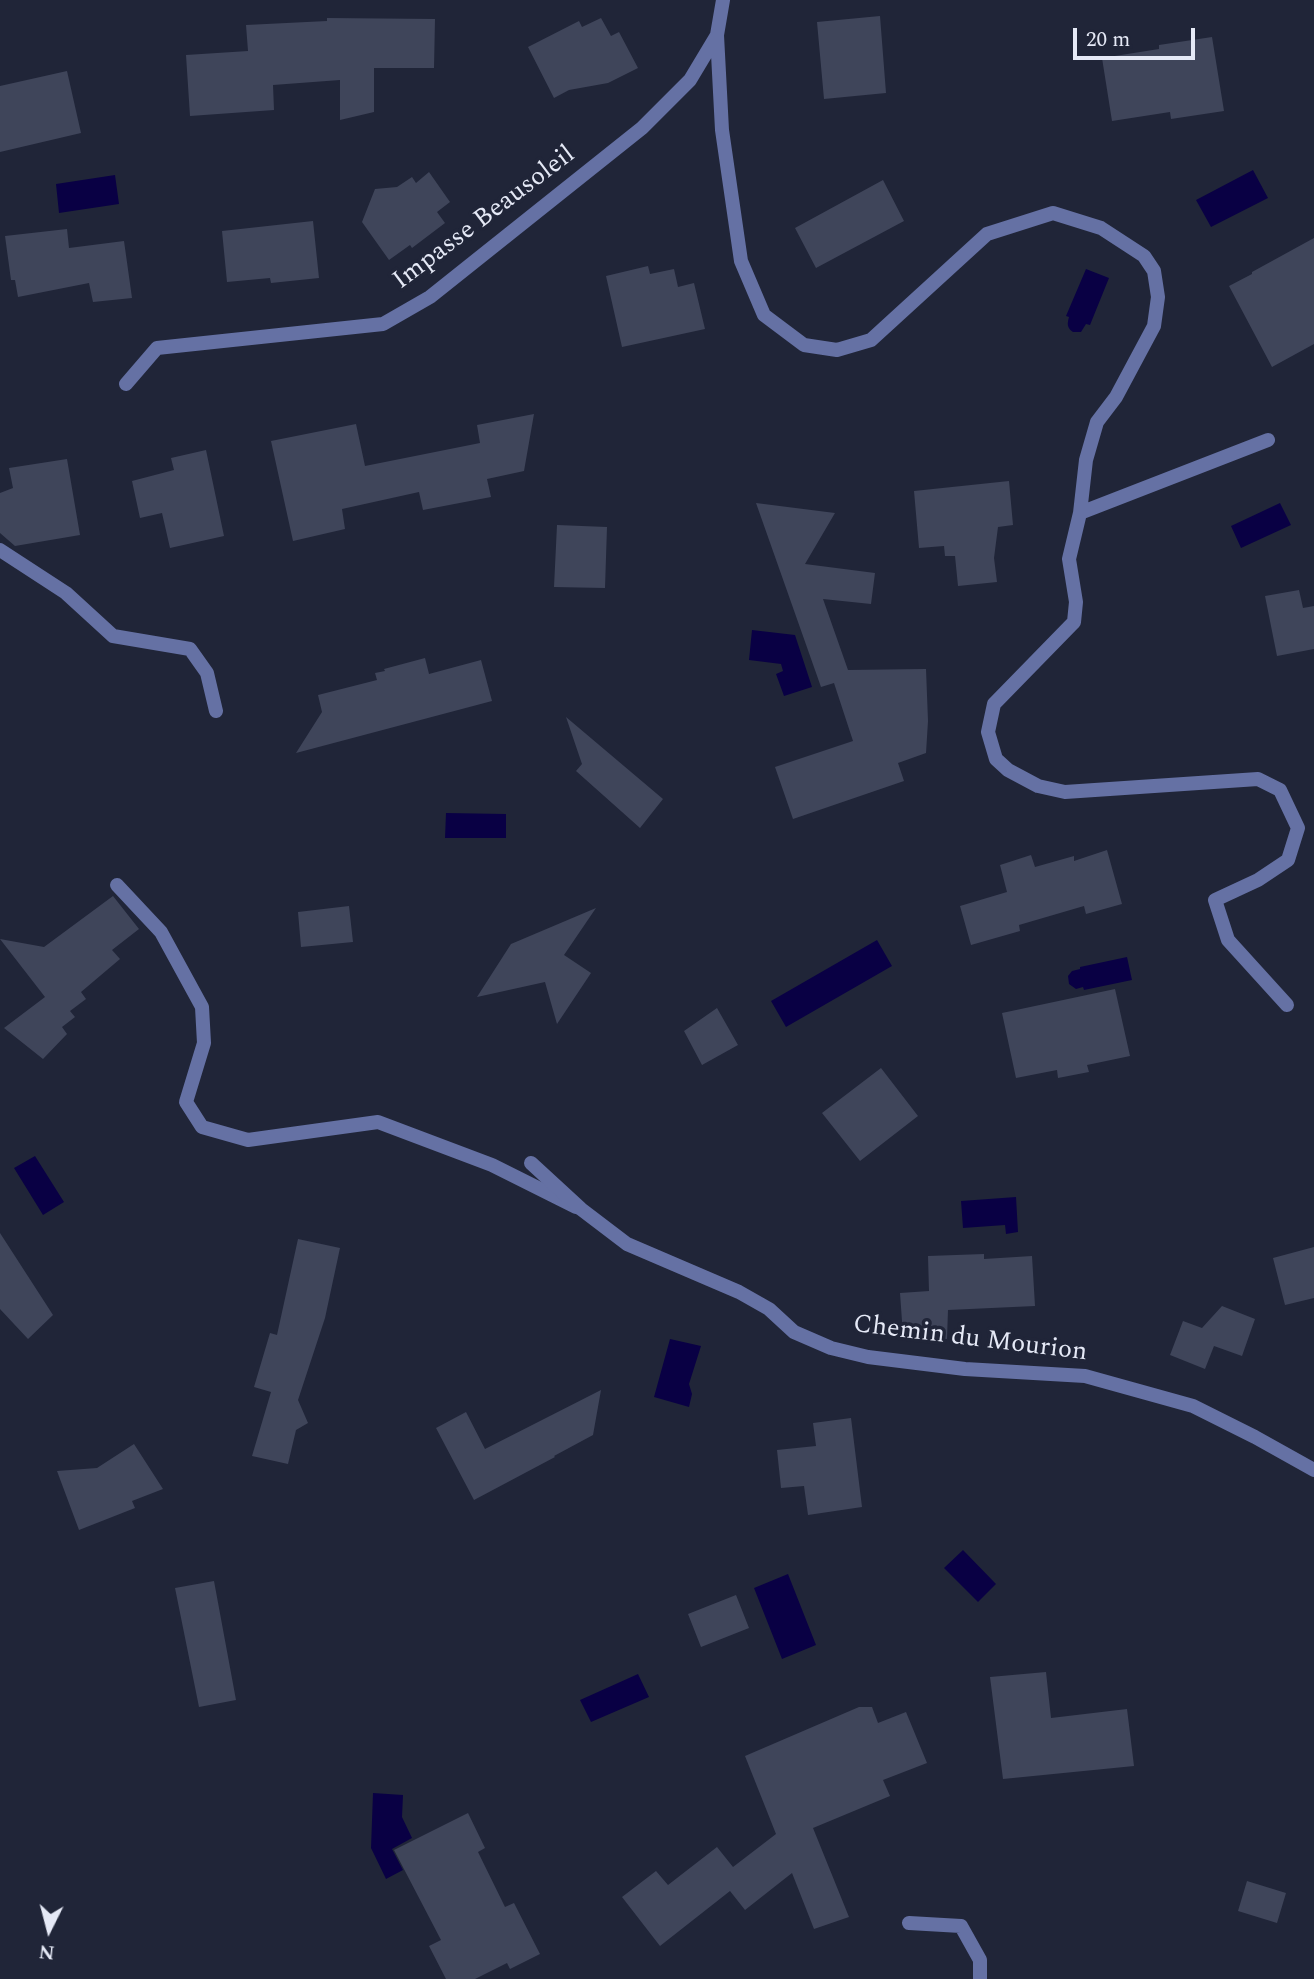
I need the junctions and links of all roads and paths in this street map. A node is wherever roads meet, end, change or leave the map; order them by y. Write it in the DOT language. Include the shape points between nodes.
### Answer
graph roads {
  1 [pos="723,0"];
  2 [pos="717,35"];
  3 [pos="126,384"];
  4 [pos="1268,440"];
  5 [pos="1080,513"];
  6 [pos="0,550"];
  7 [pos="216,711"];
  8 [pos="117,885"];
  9 [pos="1287,1005"];
  10 [pos="531,1163"];
  11 [pos="581,1209"];
  12 [pos="1314,1471"];
  13 [pos="909,1923"];
  14 [pos="980,1979"];
  1 -- 2 [label="street, Impasse Beausoleil"];
  2 -- 3 [label="street, Impasse Beausoleil" via="690,80 642,128 430,298 383,324 157,348"];
  2 -- 5 [label="street" via="722,130 741,261 764,316 804,345 837,350 871,340 987,234 1052,213 1101,228 1144,256 1154,271 1158,298 1154,326 1116,397 1097,422 1086,460"];
  4 -- 5 [label="street"];
  5 -- 9 [label="street" via="1069,559 1076,602 1074,622 994,704 988,732 996,758 1038,786 1065,792 1258,779 1280,790 1298,828 1288,860 1215,900 1228,940"];
  6 -- 7 [label="street" via="66,593 113,636 190,649 208,673"];
  8 -- 11 [label="street" via="162,932 202,1007 204,1043 186,1102 202,1127 248,1140 378,1122 492,1165"];
  10 -- 11 [label="street, Chemin du Mourion"];
  11 -- 12 [label="street, Chemin du Mourion" via="627,1244 739,1292 769,1309 794,1332 831,1348 965,1369 1085,1376 1194,1406"];
  13 -- 14 [label="street" via="961,1926 980,1960"];
}
